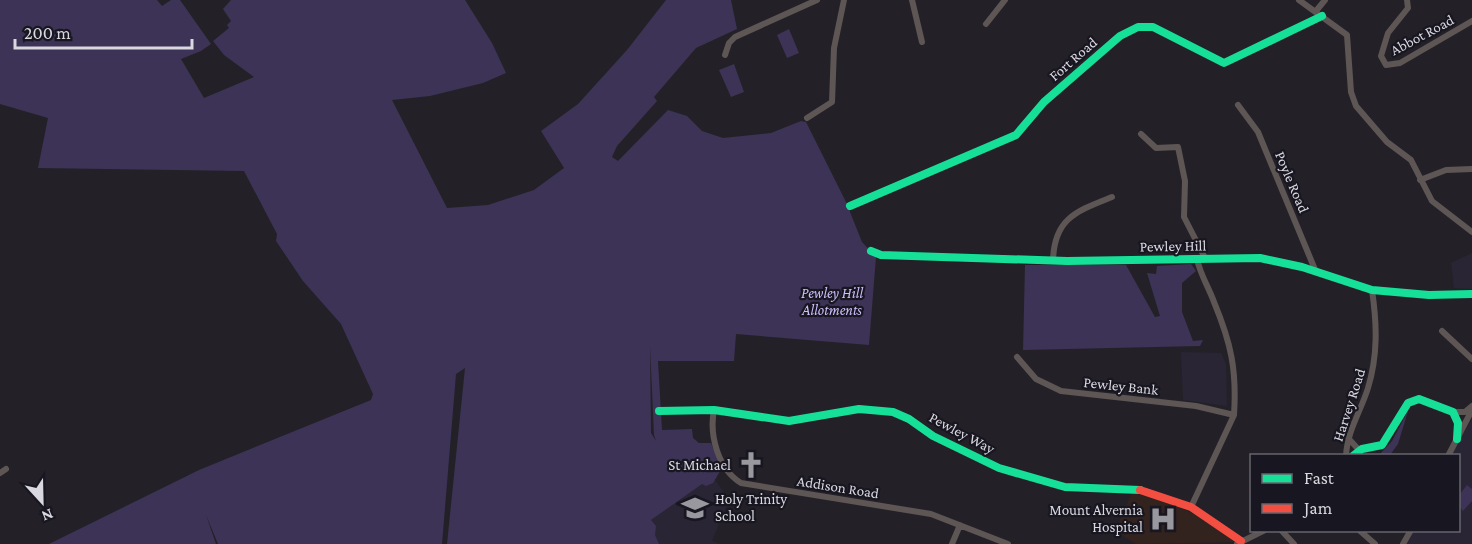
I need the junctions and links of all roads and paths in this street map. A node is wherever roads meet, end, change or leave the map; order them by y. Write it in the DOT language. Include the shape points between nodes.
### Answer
graph roads {
  1 [pos="817,0"];
  2 [pos="844,0"];
  3 [pos="912,0"];
  4 [pos="1005,0"];
  5 [pos="1299,0"];
  6 [pos="1325,0"];
  7 [pos="1407,0"];
  8 [pos="1319,13"];
  9 [pos="1472,21"];
  10 [pos="986,24"];
  11 [pos="922,42"];
  12 [pos="725,55"];
  13 [pos="1238,105"];
  14 [pos="807,118"];
  15 [pos="1141,134"];
  16 [pos="1472,169"];
  17 [pos="1420,180"];
  18 [pos="1112,197"];
  19 [pos="850,206"];
  20 [pos="1472,232"];
  21 [pos="871,251"];
  22 [pos="1201,259"];
  23 [pos="1053,261"];
  24 [pos="1316,272"];
  25 [pos="1372,290"];
  26 [pos="1471,296"];
  27 [pos="1442,331"];
  28 [pos="1017,357"];
  29 [pos="1472,359"];
  30 [pos="1472,408"];
  31 [pos="714,410"];
  32 [pos="659,411"];
  33 [pos="1453,412"];
  34 [pos="1234,415"];
  35 [pos="1348,438"];
  36 [pos="1457,439"];
  37 [pos="1356,453"];
  38 [pos="1346,454"];
  39 [pos="1449,454"];
  40 [pos="1191,507"];
  41 [pos="960,525"];
  42 [pos="1263,532"];
  43 [pos="1282,532"];
  44 [pos="1360,532"];
  45 [pos="1239,543"];
  46 [pos="952,544"];
  47 [pos="1008,544"];
  48 [pos="1294,544"];
  49 [pos="1375,544"];
  1 -- 12 [label="street" via="735,38"];
  2 -- 14 [label="street" via="834,48 832,102"];
  3 -- 11 [label="street"];
  4 -- 10 [label="street"];
  5 -- 8 [label="street"];
  6 -- 8 [label="street"];
  7 -- 9 [label="street, Abbot Road" via="1408,8 1384,42 1380,56 1386,65 1400,63"];
  8 -- 17 [label="street" via="1347,35 1356,106 1387,142 1411,160"];
  8 -- 19 [label="street, Fort Road" via="1224,63 1154,27 1138,27 1120,36 1043,102 1016,135"];
  13 -- 24 [label="street, Poyle Road" via="1258,132"];
  15 -- 22 [label="street" via="1156,148 1178,147 1185,181 1184,217"];
  16 -- 17 [label="street" via="1446,170"];
  17 -- 20 [label="street" via="1432,201"];
  18 -- 23 [label="street" via="1074,212 1059,230"];
  21 -- 23 [label="street, Pewley Hill" via="881,255"];
  22 -- 23 [label="street, Pewley Hill"];
  22 -- 24 [label="street, Pewley Hill" via="1260,258"];
  22 -- 34 [label="street" via="1233,358"];
  24 -- 25 [label="street, Pewley Hill"];
  25 -- 26 [label="street, Pewley Hill"];
  25 -- 35 [label="street, Harvey Road" via="1377,345 1367,390"];
  27 -- 29 [label="street"];
  28 -- 34 [label="street, Pewley Bank" via="1036,379 1061,391 1196,406"];
  30 -- 33 [label="street"];
  30 -- 36 [label="street"];
  31 -- 32 [label="street, Pewley Way"];
  31 -- 40 [label="street, Pewley Way" via="789,422 859,409 892,412 957,448 1025,477 1065,487 1147,490"];
  31 -- 41 [label="street, Addison Road" via="711,430 718,451 728,472 741,483 931,514"];
  33 -- 36 [label="street" via="1458,423"];
  33 -- 37 [label="street" via="1422,400 1412,401 1384,443"];
  34 -- 40 [label="street"];
  35 -- 37 [label="street"];
  35 -- 38 [label="street, Harvey Road"];
  36 -- 39 [label="street"];
  40 -- 45 [label="street, Pewley Way"];
  41 -- 46 [label="street"];
  41 -- 47 [label="street, Addison Road"];
  42 -- 45 [label="street"];
  43 -- 48 [label="street"];
  44 -- 49 [label="street"];
}
